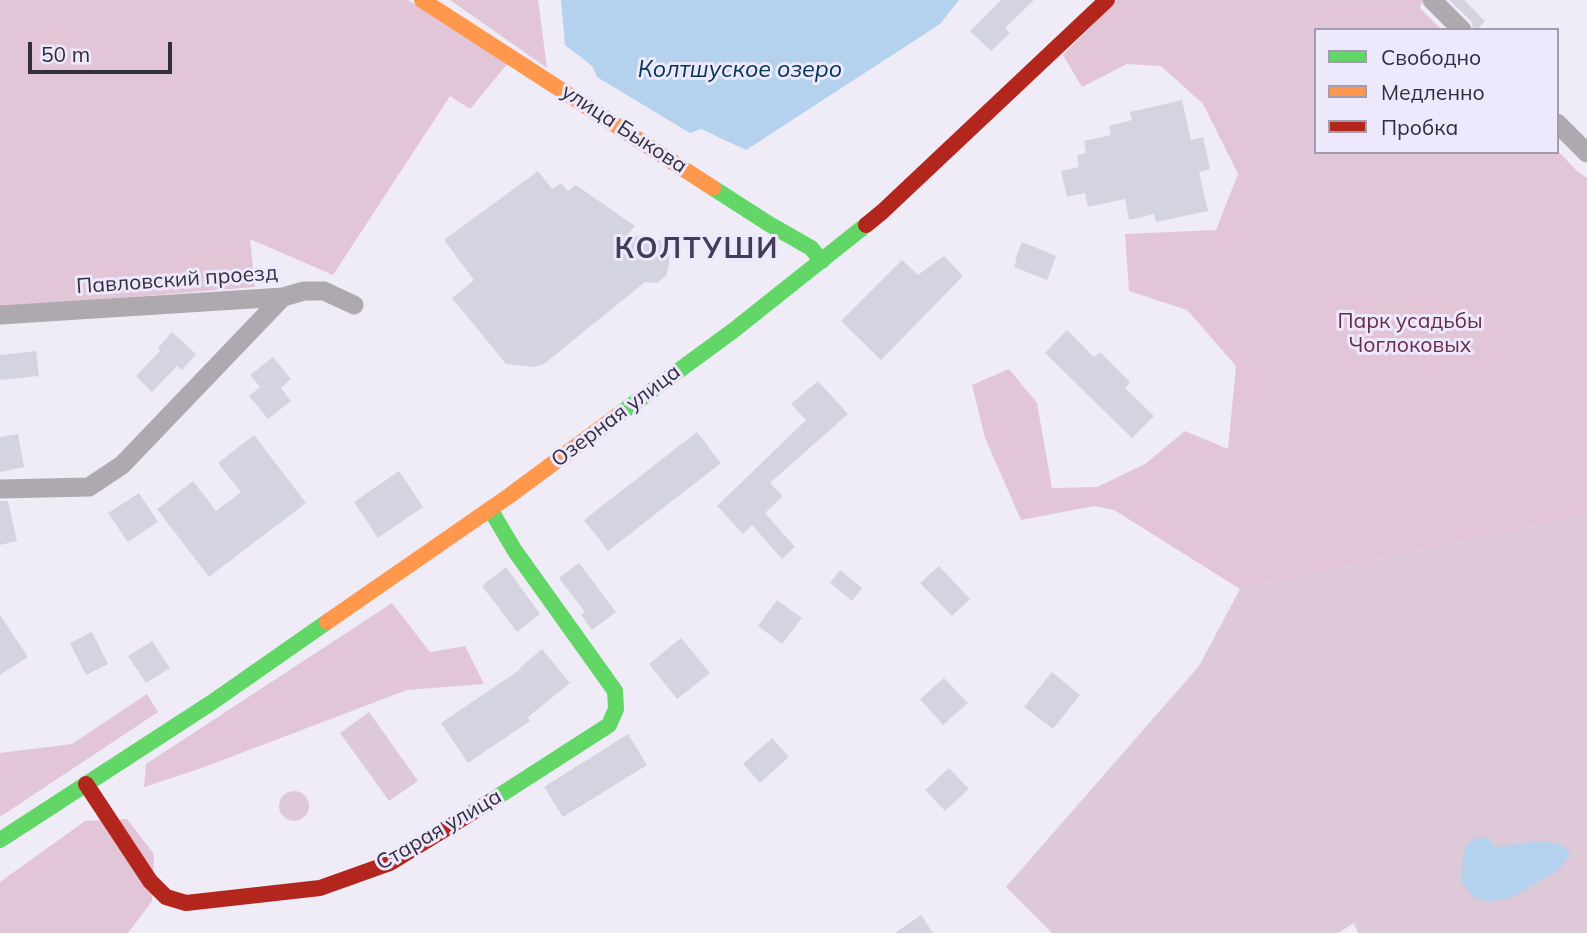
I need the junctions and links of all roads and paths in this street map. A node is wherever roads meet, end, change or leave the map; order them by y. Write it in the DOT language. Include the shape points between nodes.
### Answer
graph roads {
  1 [pos="422,0"];
  2 [pos="1107,0"];
  3 [pos="1437,5"];
  4 [pos="1460,28"];
  5 [pos="1559,125"];
  6 [pos="1587,153"];
  7 [pos="822,261"];
  8 [pos="283,297"];
  9 [pos="354,305"];
  10 [pos="0,315"];
  11 [pos="0,489"];
  12 [pos="490,509"];
  13 [pos="86,784"];
  14 [pos="0,840"];
  1 -- 7 [label="main road, улица Быкова" via="811,248"];
  2 -- 7 [label="main road, Озерная улица" via="882,212"];
  3 -- 4 [label="street"];
  5 -- 6 [label="street"];
  7 -- 12 [label="main road, Озерная улица"];
  8 -- 9 [label="street, Павловский проезд" via="324,291"];
  8 -- 10 [label="street, Павловский проезд"];
  8 -- 11 [label="street" via="122,465 89,487"];
  12 -- 13 [label="main road, Озерная улица"];
  12 -- 13 [label="main road, Старая улица" via="615,691 616,709 609,725 406,854 320,888 186,903 166,897 150,881"];
  13 -- 14 [label="main road, Озерная улица"];
}
